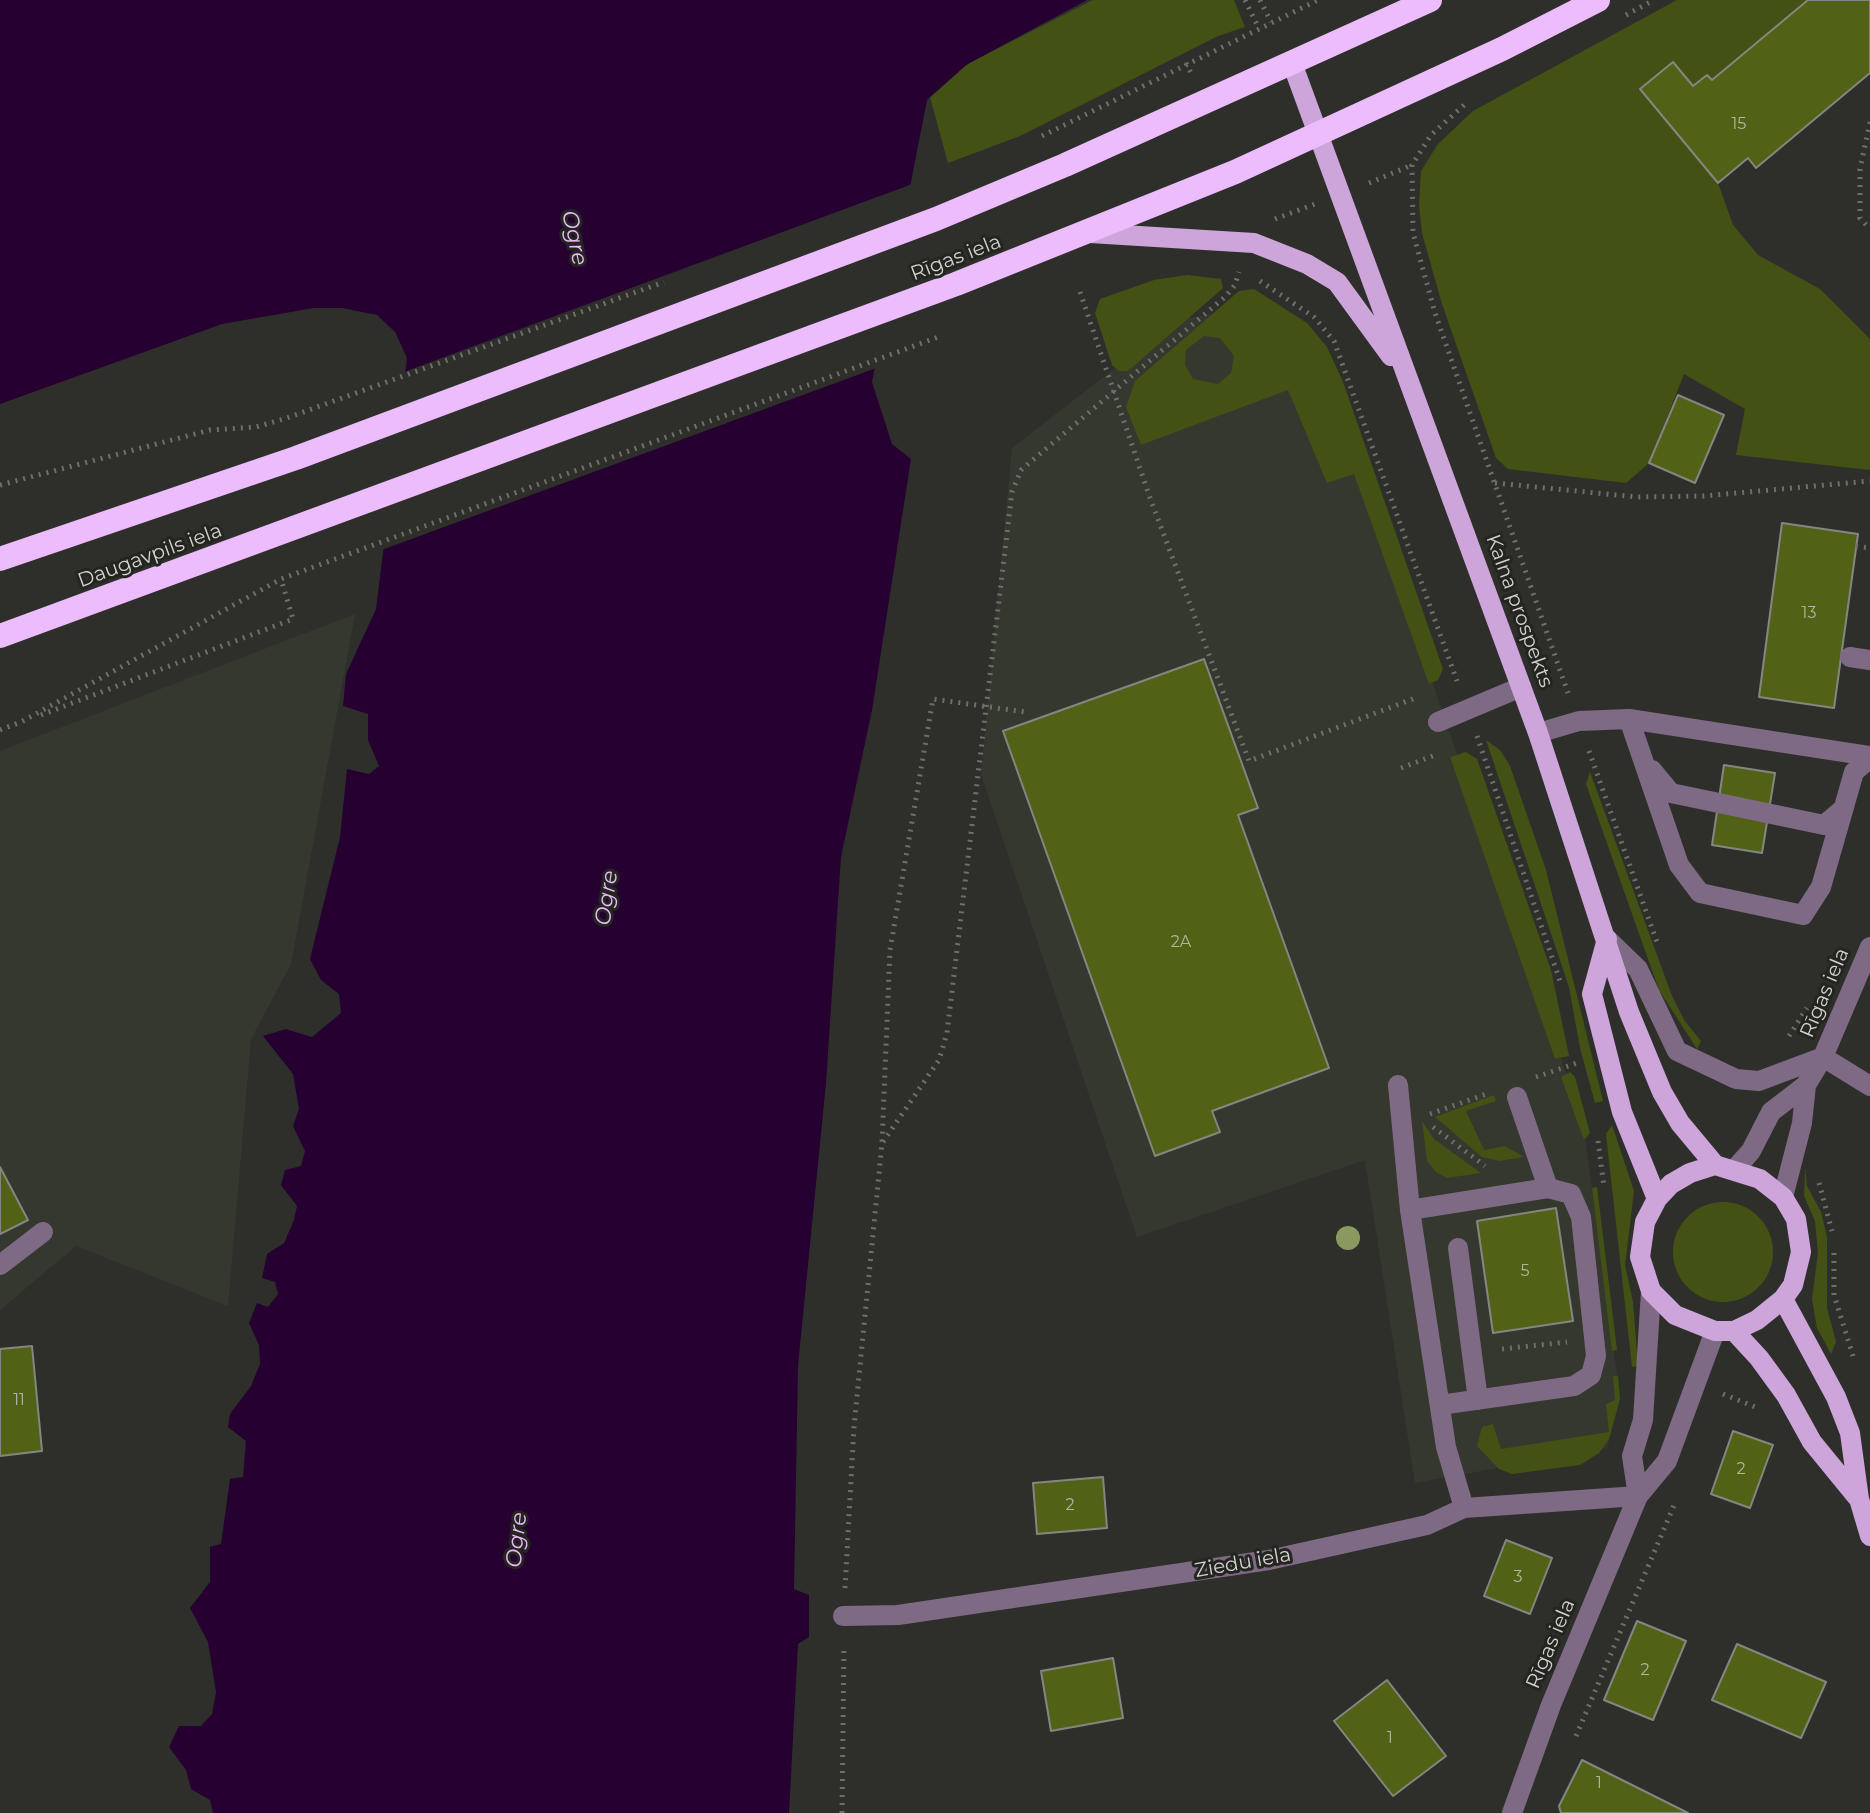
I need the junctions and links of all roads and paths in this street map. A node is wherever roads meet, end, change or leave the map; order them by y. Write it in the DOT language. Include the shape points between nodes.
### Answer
graph roads {
  1 [pos="1245,0"];
  2 [pos="1260,0"];
  3 [pos="1318,0"];
  4 [pos="1430,0"];
  5 [pos="1598,0"];
  6 [pos="1271,22"];
  7 [pos="1259,29"];
  8 [pos="1292,63"];
  9 [pos="1071,121"];
  10 [pos="1870,122"];
  11 [pos="1318,134"];
  12 [pos="1412,165"];
  13 [pos="1870,229"];
  14 [pos="1086,232"];
  15 [pos="672,279"];
  16 [pos="1080,292"];
  17 [pos="941,336"];
  18 [pos="1407,377"];
  19 [pos="1114,390"];
  20 [pos="1870,481"];
  21 [pos="1495,483"];
  22 [pos="0,485"];
  23 [pos="316,521"];
  24 [pos="1856,546"];
  25 [pos="1870,548"];
  26 [pos="0,559"];
  27 [pos="281,579"];
  28 [pos="0,636"];
  29 [pos="1453,669"];
  30 [pos="1447,684"];
  31 [pos="1521,687"];
  32 [pos="1424,695"];
  33 [pos="985,708"];
  34 [pos="1467,709"];
  35 [pos="1025,712"];
  36 [pos="1629,719"];
  37 [pos="1579,721"];
  38 [pos="21,722"];
  39 [pos="1438,722"];
  40 [pos="0,730"];
  41 [pos="1538,733"];
  42 [pos="1870,757"];
  43 [pos="1643,761"];
  44 [pos="1844,808"];
  45 [pos="1607,939"];
  46 [pos="1870,947"];
  47 [pos="1662,955"];
  48 [pos="1561,985"];
  49 [pos="1810,1002"];
  50 [pos="1784,1042"];
  51 [pos="1574,1047"];
  52 [pos="1823,1057"];
  53 [pos="1581,1077"];
  54 [pos="1398,1085"];
  55 [pos="1806,1085"];
  56 [pos="1870,1086"];
  57 [pos="1517,1097"];
  58 [pos="1597,1133"];
  59 [pos="882,1143"];
  60 [pos="1725,1167"];
  61 [pos="1818,1170"];
  62 [pos="1548,1188"];
  63 [pos="1783,1197"];
  64 [pos="1605,1199"];
  65 [pos="1657,1199"];
  66 [pos="1410,1210"];
  67 [pos="43,1232"];
  68 [pos="1832,1237"];
  69 [pos="1458,1248"];
  70 [pos="1833,1249"];
  71 [pos="0,1265"];
  72 [pos="1651,1291"];
  73 [pos="1783,1299"];
  74 [pos="1724,1331"];
  75 [pos="1853,1356"];
  76 [pos="1857,1368"];
  77 [pos="1824,1372"];
  78 [pos="1786,1395"];
  79 [pos="1478,1400"];
  80 [pos="1715,1402"];
  81 [pos="1440,1405"];
  82 [pos="1638,1496"];
  83 [pos="1677,1499"];
  84 [pos="1859,1499"];
  85 [pos="1464,1508"];
  86 [pos="1870,1536"];
  87 [pos="843,1616"];
  88 [pos="1573,1742"];
  89 [pos="842,1813"];
  90 [pos="1512,1813"];
  1 -- 7 [label="path"];
  2 -- 6 [label="path"];
  3 -- 6 [label="path"];
  4 -- 8 [label="highway"];
  5 -- 11 [label="highway, Rīgas iela"];
  6 -- 7 [label="path"];
  7 -- 9 [label="path"];
  8 -- 11 [label="main road, Kalna prospekts"];
  8 -- 26 [label="highway" via="936,219 296,458"];
  10 -- 13 [label="path" via="1860,169 1860,218"];
  11 -- 14 [label="highway, Rīgas iela"];
  11 -- 18 [label="main road, Kalna prospekts"];
  12 -- 21 [label="path" via="1413,233 1435,313"];
  14 -- 18 [label="main road" via="1254,243 1307,264 1337,282"];
  14 -- 23 [label="highway, Rīgas iela"];
  15 -- 22 [label="path" via="333,404 256,427 210,430"];
  16 -- 19 [label="path"];
  17 -- 27 [label="path"];
  18 -- 31 [label="main road, Kalna prospekts"];
  19 -- 29 [label="path" via="1225,297 1239,270 1314,317 1334,341"];
  19 -- 32 [label="path" via="1249,761"];
  19 -- 33 [label="path" via="1021,470 1012,492"];
  20 -- 21 [label="path" via="1637,497"];
  21 -- 37 [label="path"];
  23 -- 28 [label="highway, Daugavpils iela"];
  24 -- 25 [label="path"];
  27 -- 38 [label="path"];
  27 -- 38 [label="path" via="293,619"];
  29 -- 30 [label="path"];
  29 -- 34 [label="path"];
  31 -- 34 [label="street"];
  31 -- 41 [label="main road, Kalna prospekts"];
  33 -- 35 [label="path"];
  33 -- 59 [label="path" via="947,1033 939,1060"];
  33 -- 59 [label="path" via="933,699 890,950"];
  34 -- 39 [label="street"];
  34 -- 48 [label="path"];
  36 -- 37 [label="street"];
  36 -- 42 [label="street"];
  36 -- 43 [label="street"];
  37 -- 41 [label="street"];
  37 -- 47 [label="path"];
  38 -- 40 [label="path"];
  41 -- 45 [label="main road, Kalna prospekts"];
  42 -- 44 [label="street" via="1854,772"];
  43 -- 44 [label="street" via="1671,793 1824,825"];
  43 -- 44 [label="street" via="1679,865 1700,893 1803,915 1821,887"];
  45 -- 52 [label="street" via="1638,969 1677,1051 1736,1079 1759,1081"];
  45 -- 60 [label="main road, Kalna prospekts" via="1662,1092 1680,1123"];
  45 -- 65 [label="main road" via="1592,994 1622,1112"];
  46 -- 52 [label="street, Rīgas iela"];
  49 -- 50 [label="path"];
  51 -- 53 [label="path"];
  52 -- 55 [label="street, Rīgas iela"];
  52 -- 56 [label="street"];
  54 -- 66 [label="street"];
  55 -- 60 [label="street" via="1771,1112 1751,1151"];
  55 -- 63 [label="street"];
  57 -- 62 [label="street"];
  58 -- 64 [label="path"];
  59 -- 87 [label="path" via="854,1427"];
  60 -- 63 [label="main road" via="1760,1179"];
  60 -- 65 [label="main road" via="1690,1173"];
  61 -- 68 [label="path"];
  62 -- 66 [label="street"];
  62 -- 79 [label="street" via="1571,1194 1581,1217 1596,1356 1591,1375 1574,1386"];
  63 -- 73 [label="main road" via="1796,1219 1801,1252 1793,1285"];
  65 -- 72 [label="main road" via="1645,1222 1640,1257"];
  66 -- 81 [label="street"];
  67 -- 71 [label="street"];
  69 -- 79 [label="street"];
  70 -- 75 [label="path" via="1834,1295"];
  72 -- 74 [label="main road" via="1675,1315"];
  72 -- 82 [label="street" via="1643,1420 1632,1456"];
  73 -- 74 [label="main road" via="1757,1320"];
  73 -- 77 [label="main road"];
  74 -- 78 [label="main road" via="1759,1358"];
  74 -- 82 [label="street" via="1667,1461"];
  75 -- 76 [label="path"];
  75 -- 77 [label="path"];
  77 -- 84 [label="main road" via="1850,1433"];
  78 -- 80 [label="path" via="1763,1410 1720,1393"];
  78 -- 84 [label="main road" via="1812,1442"];
  79 -- 81 [label="street"];
  81 -- 85 [label="street"];
  82 -- 85 [label="street, Ziedu iela"];
  82 -- 90 [label="street, Rīgas iela"];
  83 -- 88 [label="path"];
  84 -- 86 [label="main road"];
  85 -- 87 [label="street, Ziedu iela" via="1427,1525 1269,1560 898,1615"];
  87 -- 89 [label="path"];
}
